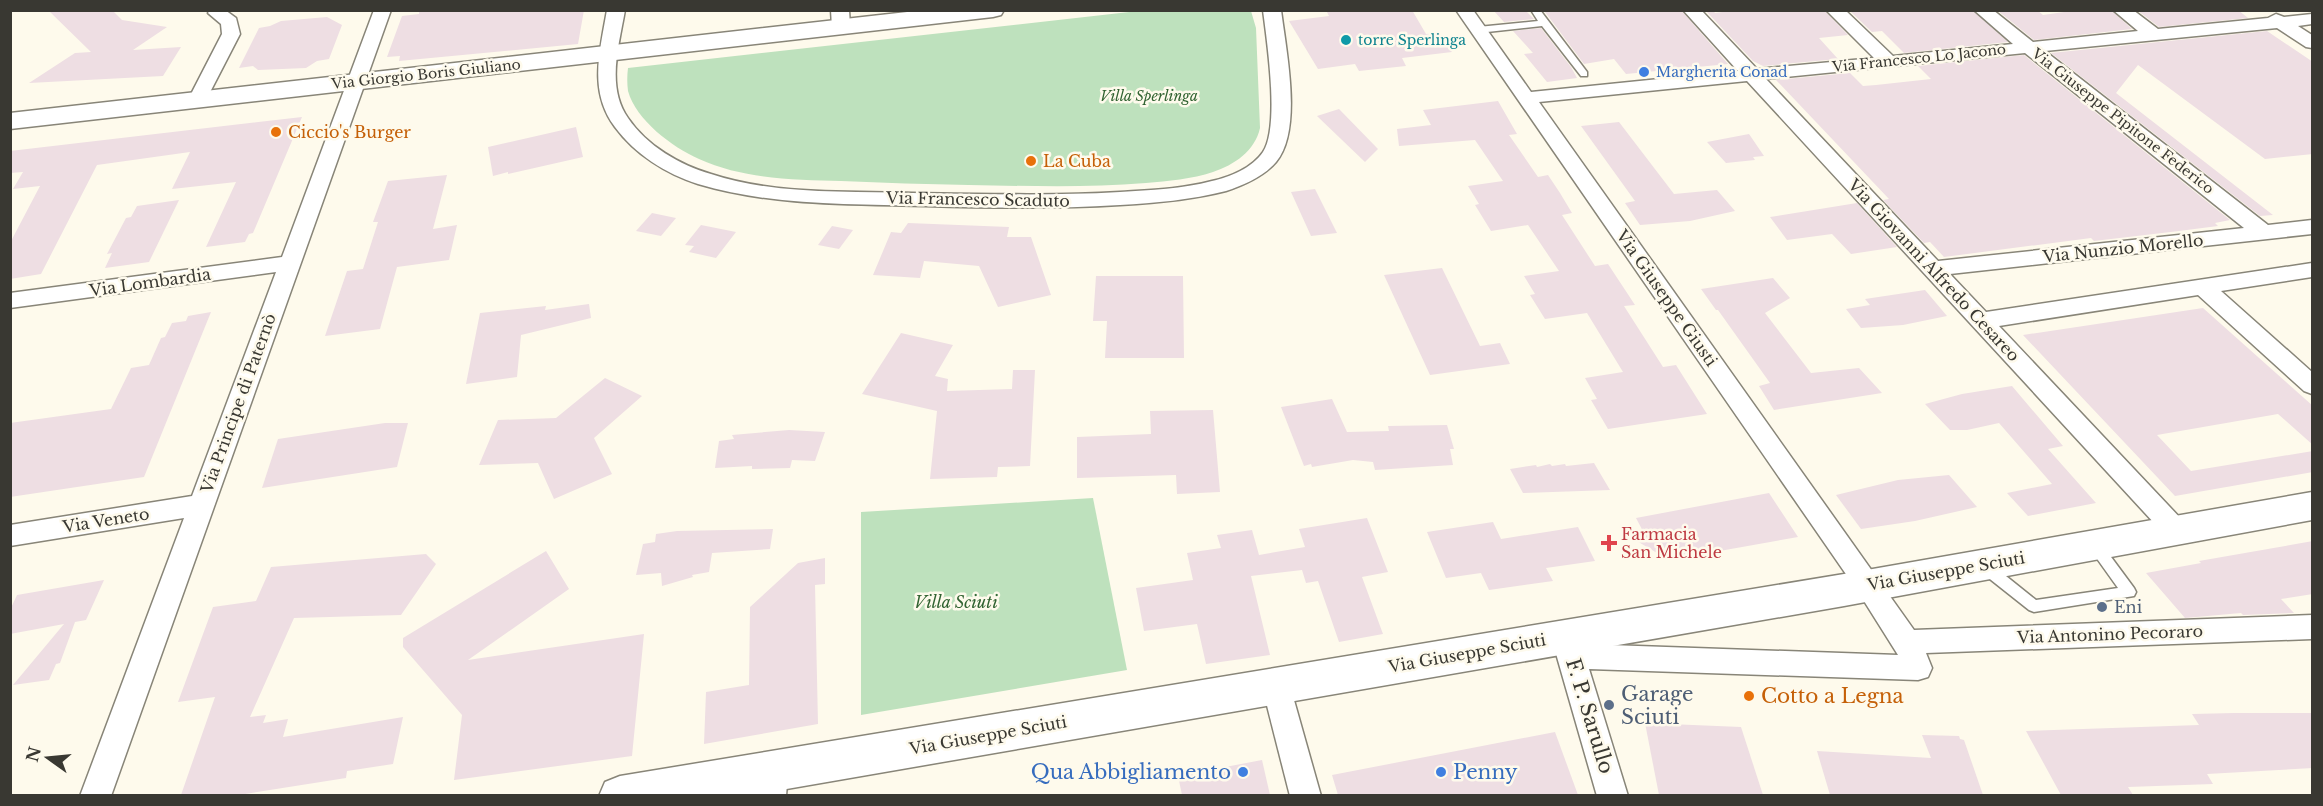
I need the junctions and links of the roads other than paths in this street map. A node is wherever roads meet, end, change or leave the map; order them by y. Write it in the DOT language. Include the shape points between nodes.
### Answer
graph roads {
  1 [pos="241,10"];
  2 [pos="383,10"];
  3 [pos="616,10"];
  4 [pos="993,10"];
  5 [pos="1272,10"];
  6 [pos="1464,10"];
  7 [pos="1535,10"];
  8 [pos="1691,10"];
  9 [pos="1834,10"];
  10 [pos="1982,10"];
  11 [pos="2121,10"];
  12 [pos="2264,10"];
  13 [pos="209,12"];
  14 [pos="841,19"];
  15 [pos="2313,19"];
  16 [pos="1544,22"];
  17 [pos="2282,22"];
  18 [pos="1478,30"];
  19 [pos="2155,35"];
  20 [pos="2313,42"];
  21 [pos="2029,47"];
  22 [pos="610,53"];
  23 [pos="1887,60"];
  24 [pos="1584,74"];
  25 [pos="1750,75"];
  26 [pos="357,82"];
  27 [pos="1526,98"];
  28 [pos="197,100"];
  29 [pos="10,121"];
  30 [pos="2313,227"];
  31 [pos="2263,232"];
  32 [pos="289,263"];
  33 [pos="1933,269"];
  34 [pos="2313,270"];
  35 [pos="2203,287"];
  36 [pos="10,301"];
  37 [pos="1981,321"];
  38 [pos="2313,385"];
  39 [pos="201,504"];
  40 [pos="2313,506"];
  41 [pos="2176,530"];
  42 [pos="10,536"];
  43 [pos="2094,545"];
  44 [pos="1982,565"];
  45 [pos="1869,585"];
  46 [pos="2313,627"];
  47 [pos="1907,642"];
  48 [pos="1568,646"];
  49 [pos="1276,686"];
  50 [pos="772,783"];
  51 [pos="95,795"];
  52 [pos="620,795"];
  53 [pos="1306,795"];
  54 [pos="1613,795"];
  1 -- 13 [label="street"];
  2 -- 26 [label="street, Via Principe di Paternò"];
  3 -- 22 [label="street, Via Francesco Scaduto"];
  4 -- 14 [label="street, Via Giorgio Boris Giuliano"];
  5 -- 22 [label="street, Via Francesco Scaduto" via="1281,123 1274,152 1255,170 1221,185 1102,200 1022,202 823,196 766,192 703,179 651,151 615,114 606,86"];
  6 -- 18 [label="street, Via Giuseppe Giusti"];
  7 -- 16 [label="lane"];
  8 -- 25 [label="street, Via Giovanni Alfredo Cesareo"];
  9 -- 23 [label="street"];
  10 -- 21 [label="street, Via Giuseppe Pipitone Federico"];
  11 -- 19 [label="street"];
  12 -- 17 [label="street"];
  13 -- 28 [label="street" via="230,22 231,34"];
  14 -- 22 [label="street, Via Giorgio Boris Giuliano"];
  15 -- 17 [label="street, Via Francesco Lo Jacono"];
  16 -- 18 [label="lane"];
  16 -- 24 [label="lane"];
  17 -- 19 [label="street, Via Francesco Lo Jacono"];
  17 -- 20 [label="street"];
  18 -- 27 [label="street, Via Giuseppe Giusti"];
  19 -- 21 [label="street, Via Francesco Lo Jacono"];
  21 -- 23 [label="street, Via Francesco Lo Jacono"];
  21 -- 31 [label="street, Via Giuseppe Pipitone Federico"];
  22 -- 26 [label="street, Via Giorgio Boris Giuliano"];
  23 -- 25 [label="street, Via Francesco Lo Jacono"];
  25 -- 27 [label="street, Via Francesco Lo Jacono"];
  25 -- 33 [label="street, Via Giovanni Alfredo Cesareo"];
  26 -- 28 [label="street, Via Giorgio Boris Giuliano"];
  26 -- 32 [label="street, Via Principe di Paternò"];
  27 -- 45 [label="street, Via Giuseppe Giusti"];
  28 -- 29 [label="street, Via Giorgio Boris Giuliano"];
  30 -- 31 [label="street, Via Nunzio Morello"];
  31 -- 33 [label="street, Via Nunzio Morello"];
  32 -- 36 [label="street, Via Lombardia"];
  32 -- 39 [label="street, Via Principe di Paternò"];
  33 -- 37 [label="street, Via Giovanni Alfredo Cesareo"];
  34 -- 35 [label="street"];
  35 -- 37 [label="street"];
  35 -- 38 [label="street"];
  37 -- 41 [label="street, Via Giovanni Alfredo Cesareo"];
  39 -- 42 [label="street, Via Veneto"];
  39 -- 51 [label="street, Via Principe di Paternò"];
  40 -- 41 [label="street, Via Giuseppe Sciuti"];
  41 -- 43 [label="street, Via Giuseppe Sciuti"];
  43 -- 44 [label="street, Via Giuseppe Sciuti"];
  43 -- 44 [label="lane" via="2129,591 2034,606"];
  44 -- 45 [label="street, Via Giuseppe Sciuti"];
  45 -- 47 [label="street, Via Giuseppe Giusti"];
  45 -- 48 [label="street, Via Giuseppe Sciuti"];
  46 -- 47 [label="street, Via Antonino Pecoraro"];
  47 -- 48 [label="street, Via Giuseppe Giusti" via="1918,668"];
  48 -- 49 [label="street, Via Giuseppe Sciuti"];
  48 -- 54 [label="street, F. P. Sarullo"];
  49 -- 50 [label="street, Via Giuseppe Sciuti"];
  49 -- 53 [label="street"];
  50 -- 52 [label="street, Via Giuseppe Sciuti"];
}
